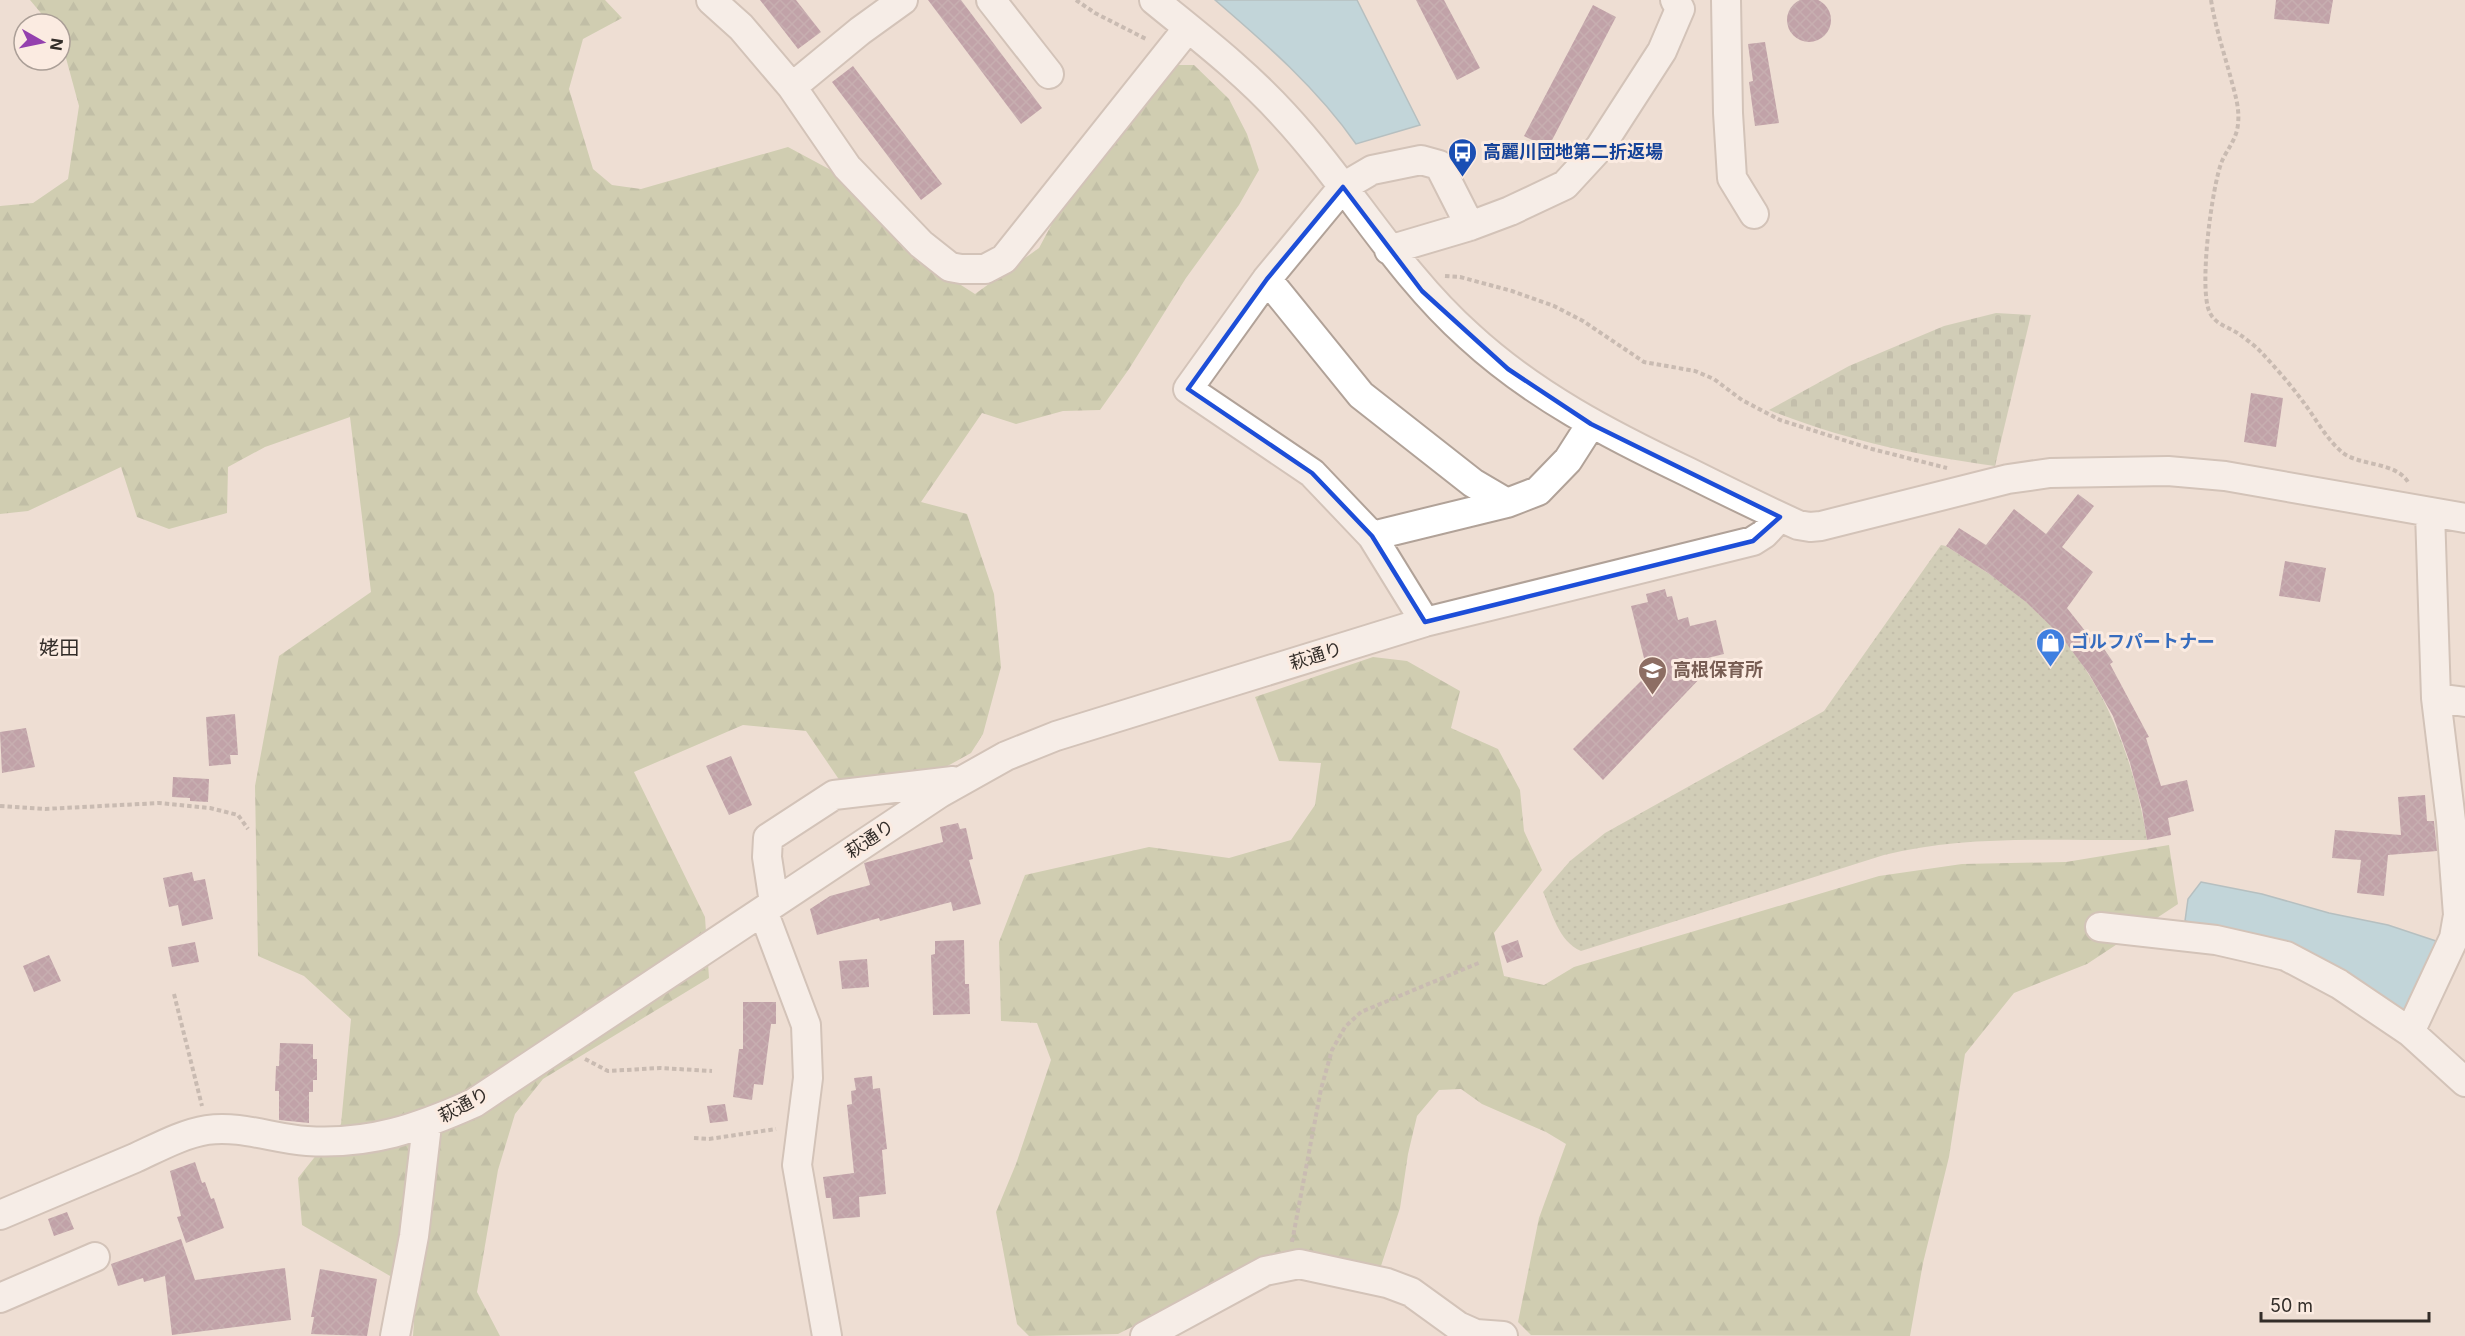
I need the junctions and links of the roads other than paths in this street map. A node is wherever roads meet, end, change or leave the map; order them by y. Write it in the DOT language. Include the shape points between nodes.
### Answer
graph roads {
  1 [pos="711,0"];
  2 [pos="903,0"];
  3 [pos="991,0"];
  4 [pos="1154,0"];
  5 [pos="1726,0"];
  6 [pos="1682,3"];
  7 [pos="1188,28"];
  8 [pos="1049,74"];
  9 [pos="792,87"];
  10 [pos="1343,187"];
  11 [pos="1754,214"];
  12 [pos="1470,226"];
  13 [pos="1389,249"];
  14 [pos="1268,279"];
  15 [pos="1591,424"];
  16 [pos="1507,503"];
  17 [pos="2422,511"];
  18 [pos="1780,517"];
  19 [pos="2465,518"];
  20 [pos="1372,536"];
  21 [pos="1425,622"];
  22 [pos="2436,698"];
  23 [pos="2465,702"];
  24 [pos="961,780"];
  25 [pos="2458,822"];
  26 [pos="768,907"];
  27 [pos="2100,927"];
  28 [pos="2410,1032"];
  29 [pos="2465,1082"];
  30 [pos="427,1125"];
  31 [pos="0,1215"];
  32 [pos="95,1257"];
  33 [pos="0,1298"];
  34 [pos="394,1336"];
  35 [pos="827,1336"];
  36 [pos="1145,1336"];
  37 [pos="1503,1336"];
  1 -- 9 [label="street" via="741,27"];
  2 -- 9 [label="street"];
  3 -- 8 [label="street"];
  4 -- 7 [label="street"];
  5 -- 11 [label="street" via="1732,178"];
  6 -- 12 [label="street" via="1662,51 1606,137 1565,185"];
  7 -- 9 [label="street" via="1004,259 985,269 950,267 921,244 847,167"];
  7 -- 10 [label="street" via="1283,113"];
  10 -- 12 [label="street" via="1372,170 1431,161 1439,165"];
  10 -- 13 [label="street"];
  10 -- 14 [label="street"];
  12 -- 13 [label="street"];
  13 -- 15 [label="street" via="1422,291 1469,336 1508,369"];
  14 -- 16 [label="street" via="1361,395 1473,483"];
  14 -- 20 [label="street" via="1188,389 1312,473"];
  15 -- 16 [label="street" via="1568,460 1538,491"];
  15 -- 18 [label="street"];
  16 -- 20 [label="street"];
  17 -- 18 [label="street" via="2225,476 2168,471 2050,472 1810,527"];
  17 -- 19 [label="street"];
  17 -- 22 [label="street"];
  18 -- 21 [label="street, 萩通り" via="1753,541"];
  20 -- 21 [label="street"];
  21 -- 24 [label="street, 萩通り" via="1056,736"];
  22 -- 23 [label="street"];
  22 -- 25 [label="street"];
  24 -- 26 [label="street, 萩通り"];
  24 -- 26 [label="street" via="834,795 783,828 768,838"];
  25 -- 28 [label="street" via="2458,915 2454,938"];
  26 -- 30 [label="street, 萩通り" via="474,1103"];
  26 -- 35 [label="street" via="806,1025 808,1078 796,1165"];
  27 -- 28 [label="street" via="2216,940 2286,956 2339,984"];
  28 -- 29 [label="street"];
  30 -- 31 [label="street, 萩通り" via="358,1140 306,1141 254,1132 208,1130"];
  30 -- 34 [label="street" via="414,1236"];
  32 -- 33 [label="street"];
  36 -- 37 [label="street" via="1265,1270 1299,1264 1387,1283 1411,1293 1458,1326 1476,1334"];
}
